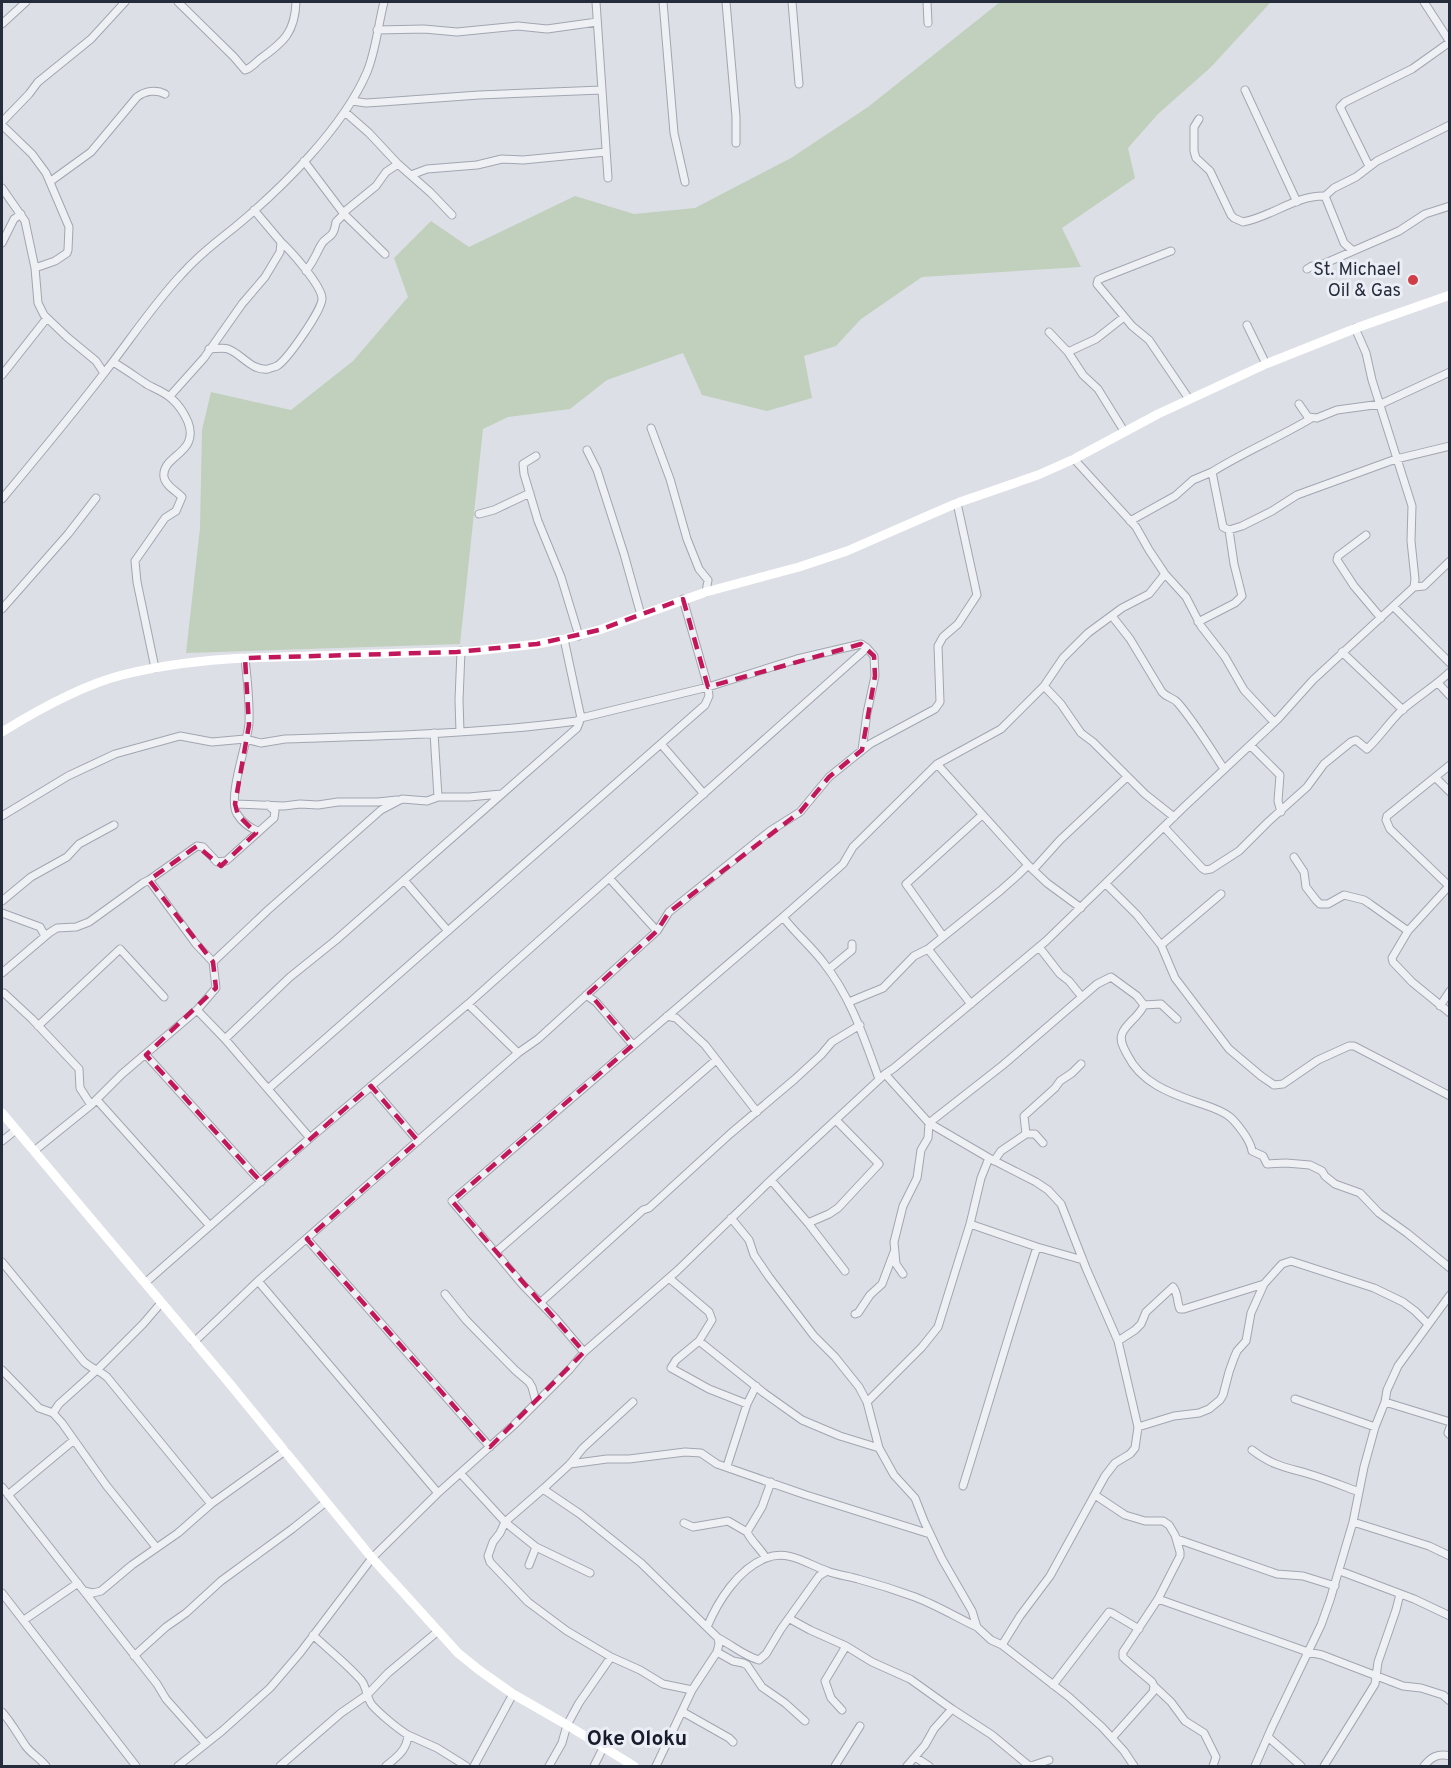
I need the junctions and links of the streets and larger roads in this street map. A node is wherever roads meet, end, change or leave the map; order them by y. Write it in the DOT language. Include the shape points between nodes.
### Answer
graph roads {
  1 [pos="26,2"];
  2 [pos="125,2"];
  3 [pos="178,2"];
  4 [pos="296,2"];
  5 [pos="384,2"];
  6 [pos="596,2"];
  7 [pos="663,2"];
  8 [pos="726,2"];
  9 [pos="792,2"];
  10 [pos="927,2"];
  11 [pos="1424,2"];
  12 [pos="597,22"];
  13 [pos="928,23"];
  14 [pos="2,24"];
  15 [pos="377,30"];
  16 [pos="799,84"];
  17 [pos="602,90"];
  18 [pos="1245,90"];
  19 [pos="165,94"];
  20 [pos="352,101"];
  21 [pos="345,112"];
  22 [pos="1199,119"];
  23 [pos="2,124"];
  24 [pos="1449,125"];
  25 [pos="736,142"];
  26 [pos="606,152"];
  27 [pos="303,161"];
  28 [pos="398,164"];
  29 [pos="1369,166"];
  30 [pos="411,175"];
  31 [pos="608,178"];
  32 [pos="51,181"];
  33 [pos="685,183"];
  34 [pos="2,189"];
  35 [pos="1325,196"];
  36 [pos="1297,202"];
  37 [pos="1449,206"];
  38 [pos="254,210"];
  39 [pos="344,213"];
  40 [pos="21,214"];
  41 [pos="452,215"];
  42 [pos="281,242"];
  43 [pos="2,243"];
  44 [pos="1352,250"];
  45 [pos="1171,251"];
  46 [pos="385,254"];
  47 [pos="35,268"];
  48 [pos="1307,269"];
  49 [pos="306,271"];
  50 [pos="1449,295"];
  51 [pos="1124,317"];
  52 [pos="47,318"];
  53 [pos="1247,325"];
  54 [pos="1355,328"];
  55 [pos="1049,332"];
  56 [pos="209,349"];
  57 [pos="1068,352"];
  58 [pos="113,362"];
  59 [pos="1266,364"];
  60 [pos="1449,372"];
  61 [pos="104,373"];
  62 [pos="2,375"];
  63 [pos="170,396"];
  64 [pos="1189,399"];
  65 [pos="1381,404"];
  66 [pos="1299,405"];
  67 [pos="1310,418"];
  68 [pos="651,428"];
  69 [pos="1125,431"];
  70 [pos="1449,446"];
  71 [pos="586,450"];
  72 [pos="536,456"];
  73 [pos="1074,459"];
  74 [pos="1396,459"];
  75 [pos="1212,472"];
  76 [pos="530,493"];
  77 [pos="96,498"];
  78 [pos="2,499"];
  79 [pos="957,503"];
  80 [pos="479,514"];
  81 [pos="1130,521"];
  82 [pos="1229,530"];
  83 [pos="1366,535"];
  84 [pos="1449,561"];
  85 [pos="1165,574"];
  86 [pos="1415,579"];
  87 [pos="1424,586"];
  88 [pos="1414,587"];
  89 [pos="706,592"];
  90 [pos="683,599"];
  91 [pos="1394,607"];
  92 [pos="2,609"];
  93 [pos="641,615"];
  94 [pos="1112,616"];
  95 [pos="1381,618"];
  96 [pos="1198,622"];
  97 [pos="579,636"];
  98 [pos="564,639"];
  99 [pos="867,648"];
  100 [pos="461,651"];
  101 [pos="1342,652"];
  102 [pos="245,658"];
  103 [pos="1449,663"];
  104 [pos="155,668"];
  105 [pos="1449,672"];
  106 [pos="1438,683"];
  107 [pos="1044,686"];
  108 [pos="708,687"];
  109 [pos="1449,696"];
  110 [pos="1403,710"];
  111 [pos="581,718"];
  112 [pos="1274,722"];
  113 [pos="2,732"];
  114 [pos="460,732"];
  115 [pos="434,733"];
  116 [pos="245,739"];
  117 [pos="661,744"];
  118 [pos="1251,746"];
  119 [pos="862,750"];
  120 [pos="937,764"];
  121 [pos="1449,765"];
  122 [pos="1224,769"];
  123 [pos="1127,777"];
  124 [pos="1436,778"];
  125 [pos="1449,792"];
  126 [pos="502,794"];
  127 [pos="704,794"];
  128 [pos="438,797"];
  129 [pos="400,800"];
  130 [pos="379,802"];
  131 [pos="235,804"];
  132 [pos="268,805"];
  133 [pos="381,810"];
  134 [pos="1281,812"];
  135 [pos="982,815"];
  136 [pos="2,816"];
  137 [pos="1174,817"];
  138 [pos="114,825"];
  139 [pos="1164,827"];
  140 [pos="258,831"];
  141 [pos="1294,857"];
  142 [pos="1030,867"];
  143 [pos="610,879"];
  144 [pos="149,880"];
  145 [pos="404,880"];
  146 [pos="1106,884"];
  147 [pos="1449,886"];
  148 [pos="1221,894"];
  149 [pos="2,902"];
  150 [pos="1081,908"];
  151 [pos="2,913"];
  152 [pos="783,916"];
  153 [pos="448,931"];
  154 [pos="657,931"];
  155 [pos="1408,931"];
  156 [pos="45,936"];
  157 [pos="944,936"];
  158 [pos="852,944"];
  159 [pos="1161,945"];
  160 [pos="1040,947"];
  161 [pos="928,949"];
  162 [pos="213,962"];
  163 [pos="829,969"];
  164 [pos="2,973"];
  165 [pos="1449,990"];
  166 [pos="2,993"];
  167 [pos="586,996"];
  168 [pos="164,997"];
  169 [pos="1082,997"];
  170 [pos="849,1002"];
  171 [pos="468,1004"];
  172 [pos="971,1004"];
  173 [pos="1144,1005"];
  174 [pos="1440,1006"];
  175 [pos="197,1010"];
  176 [pos="1449,1013"];
  177 [pos="667,1016"];
  178 [pos="1177,1019"];
  179 [pos="860,1025"];
  180 [pos="38,1026"];
  181 [pos="225,1039"];
  182 [pos="633,1045"];
  183 [pos="518,1053"];
  184 [pos="146,1055"];
  185 [pos="716,1060"];
  186 [pos="1081,1064"];
  187 [pos="882,1076"];
  188 [pos="371,1086"];
  189 [pos="268,1089"];
  190 [pos="1449,1096"];
  191 [pos="94,1102"];
  192 [pos="757,1112"];
  193 [pos="2,1113"];
  194 [pos="836,1120"];
  195 [pos="930,1123"];
  196 [pos="16,1130"];
  197 [pos="1026,1134"];
  198 [pos="310,1138"];
  199 [pos="2,1141"];
  200 [pos="418,1141"];
  201 [pos="1043,1143"];
  202 [pos="34,1151"];
  203 [pos="992,1160"];
  204 [pos="771,1180"];
  205 [pos="261,1182"];
  206 [pos="730,1218"];
  207 [pos="808,1223"];
  208 [pos="970,1224"];
  209 [pos="210,1227"];
  210 [pos="307,1239"];
  211 [pos="1037,1247"];
  212 [pos="895,1249"];
  213 [pos="496,1252"];
  214 [pos="1083,1260"];
  215 [pos="2,1262"];
  216 [pos="1449,1268"];
  217 [pos="845,1271"];
  218 [pos="903,1274"];
  219 [pos="669,1278"];
  220 [pos="258,1281"];
  221 [pos="145,1283"];
  222 [pos="1264,1284"];
  223 [pos="445,1294"];
  224 [pos="1449,1295"];
  225 [pos="161,1303"];
  226 [pos="540,1303"];
  227 [pos="855,1314"];
  228 [pos="1428,1324"];
  229 [pos="699,1341"];
  230 [pos="1118,1341"];
  231 [pos="194,1342"];
  232 [pos="584,1352"];
  233 [pos="98,1369"];
  234 [pos="2,1370"];
  235 [pos="756,1386"];
  236 [pos="1295,1399"];
  237 [pos="536,1402"];
  238 [pos="633,1402"];
  239 [pos="867,1402"];
  240 [pos="1385,1402"];
  241 [pos="747,1404"];
  242 [pos="53,1413"];
  243 [pos="1449,1422"];
  244 [pos="1138,1427"];
  245 [pos="1375,1427"];
  246 [pos="1449,1428"];
  247 [pos="1449,1436"];
  248 [pos="74,1440"];
  249 [pos="490,1447"];
  250 [pos="879,1448"];
  251 [pos="1252,1450"];
  252 [pos="285,1452"];
  253 [pos="570,1464"];
  254 [pos="727,1466"];
  255 [pos="461,1474"];
  256 [pos="771,1482"];
  257 [pos="963,1486"];
  258 [pos="2,1487"];
  259 [pos="543,1489"];
  260 [pos="438,1492"];
  261 [pos="1359,1492"];
  262 [pos="8,1495"];
  263 [pos="1095,1496"];
  264 [pos="326,1502"];
  265 [pos="211,1504"];
  266 [pos="505,1522"];
  267 [pos="1353,1522"];
  268 [pos="684,1523"];
  269 [pos="747,1532"];
  270 [pos="930,1534"];
  271 [pos="1177,1539"];
  272 [pos="536,1547"];
  273 [pos="156,1548"];
  274 [pos="1449,1556"];
  275 [pos="372,1558"];
  276 [pos="766,1558"];
  277 [pos="529,1565"];
  278 [pos="826,1571"];
  279 [pos="1340,1571"];
  280 [pos="590,1573"];
  281 [pos="78,1583"];
  282 [pos="1335,1586"];
  283 [pos="84,1591"];
  284 [pos="101,1591"];
  285 [pos="2,1593"];
  286 [pos="1400,1594"];
  287 [pos="1158,1599"];
  288 [pos="97,1608"];
  289 [pos="1449,1616"];
  290 [pos="790,1619"];
  291 [pos="24,1620"];
  292 [pos="707,1627"];
  293 [pos="977,1627"];
  294 [pos="1139,1629"];
  295 [pos="437,1632"];
  296 [pos="313,1635"];
  297 [pos="718,1638"];
  298 [pos="1002,1645"];
  299 [pos="846,1646"];
  300 [pos="717,1652"];
  301 [pos="1308,1652"];
  302 [pos="134,1656"];
  303 [pos="612,1657"];
  304 [pos="1376,1677"];
  305 [pos="1053,1685"];
  306 [pos="1154,1686"];
  307 [pos="692,1690"];
  308 [pos="513,1694"];
  309 [pos="367,1695"];
  310 [pos="1449,1701"];
  311 [pos="952,1709"];
  312 [pos="842,1710"];
  313 [pos="2,1712"];
  314 [pos="683,1712"];
  315 [pos="805,1721"];
  316 [pos="567,1725"];
  317 [pos="860,1726"];
  318 [pos="408,1735"];
  319 [pos="1268,1737"];
  320 [pos="1112,1738"];
  321 [pos="733,1742"];
  322 [pos="206,1744"];
  323 [pos="603,1748"];
  324 [pos="915,1756"];
  325 [pos="1449,1756"];
  326 [pos="1049,1760"];
  327 [pos="46,1767"];
  328 [pos="136,1767"];
  329 [pos="178,1767"];
  330 [pos="280,1767"];
  331 [pos="386,1767"];
  332 [pos="466,1767"];
  333 [pos="474,1767"];
  334 [pos="549,1767"];
  335 [pos="594,1767"];
  336 [pos="634,1767"];
  337 [pos="656,1767"];
  338 [pos="835,1767"];
  339 [pos="907,1767"];
  340 [pos="929,1767"];
  341 [pos="1134,1767"];
  342 [pos="1213,1767"];
  343 [pos="1255,1767"];
  344 [pos="1301,1767"];
  345 [pos="1324,1767"];
  346 [pos="1424,1767"];
  1 -- 14 [label="street"];
  2 -- 23 [label="street" via="91,39 38,82"];
  3 -- 4 [label="street" via="245,70 272,51 292,29"];
  5 -- 15 [label="street"];
  6 -- 12 [label="street"];
  7 -- 33 [label="street" via="674,133"];
  8 -- 25 [label="street"];
  9 -- 16 [label="street"];
  10 -- 13 [label="street"];
  11 -- 29 [label="street" via="1449,42 1412,69 1340,107"];
  12 -- 15 [label="street" via="547,29 518,26 457,32"];
  12 -- 17 [label="street"];
  15 -- 20 [label="street" via="368,70"];
  17 -- 20 [label="street"];
  17 -- 26 [label="street"];
  18 -- 36 [label="street"];
  19 -- 32 [label="street" via="152,91 137,97 91,152"];
  20 -- 21 [label="street"];
  21 -- 27 [label="street"];
  21 -- 28 [label="street"];
  22 -- 36 [label="street" via="1194,128 1196,158 1210,171 1234,218 1251,221"];
  23 -- 32 [label="street" via="32,154"];
  24 -- 29 [label="street"];
  26 -- 30 [label="street" via="501,159 427,169"];
  26 -- 31 [label="street"];
  27 -- 38 [label="street"];
  27 -- 39 [label="street"];
  28 -- 30 [label="street"];
  28 -- 39 [label="street"];
  29 -- 35 [label="street"];
  30 -- 41 [label="street"];
  32 -- 47 [label="street" via="69,226 68,250 62,257"];
  34 -- 40 [label="street"];
  35 -- 36 [label="street"];
  35 -- 44 [label="street" via="1344,243"];
  37 -- 44 [label="street"];
  38 -- 42 [label="street"];
  38 -- 58 [label="street" via="180,275"];
  39 -- 46 [label="street"];
  39 -- 49 [label="street"];
  40 -- 43 [label="street" via="14,219"];
  40 -- 47 [label="street"];
  42 -- 49 [label="street"];
  42 -- 56 [label="street" via="280,252 265,277"];
  44 -- 48 [label="street"];
  45 -- 51 [label="street" via="1098,280 1096,284"];
  47 -- 52 [label="street" via="39,303"];
  49 -- 56 [label="street" via="322,299 311,323 279,365 260,369 227,348"];
  50 -- 54 [label="street"];
  51 -- 57 [label="street" via="1096,339"];
  51 -- 64 [label="street" via="1149,340"];
  52 -- 61 [label="street" via="96,361"];
  52 -- 62 [label="street"];
  53 -- 59 [label="street"];
  54 -- 59 [label="street"];
  54 -- 65 [label="street"];
  55 -- 57 [label="street"];
  56 -- 63 [label="street"];
  57 -- 69 [label="street"];
  58 -- 61 [label="street"];
  58 -- 63 [label="street"];
  59 -- 64 [label="street"];
  60 -- 65 [label="street"];
  61 -- 78 [label="street"];
  63 -- 104 [label="street" via="186,416 192,432 190,440 164,471 166,483 182,497 176,511 165,518 142,549 134,568"];
  64 -- 69 [label="street"];
  65 -- 67 [label="street"];
  65 -- 74 [label="street"];
  66 -- 67 [label="street"];
  67 -- 75 [label="street"];
  68 -- 89 [label="street" via="695,559 708,580"];
  69 -- 73 [label="street"];
  70 -- 74 [label="street"];
  71 -- 93 [label="street" via="597,470"];
  72 -- 76 [label="street" via="523,464"];
  73 -- 79 [label="street"];
  73 -- 81 [label="street"];
  74 -- 82 [label="street" via="1297,495"];
  74 -- 86 [label="street" via="1413,512"];
  75 -- 81 [label="street"];
  75 -- 82 [label="street" via="1222,527"];
  76 -- 80 [label="street"];
  76 -- 97 [label="street"];
  77 -- 92 [label="street"];
  79 -- 89 [label="street" via="848,551"];
  79 -- 119 [label="street" via="977,595 939,646 939,702 932,711"];
  81 -- 85 [label="street"];
  82 -- 96 [label="street" via="1242,596"];
  83 -- 95 [label="street" via="1337,560"];
  84 -- 87 [label="street"];
  85 -- 94 [label="street" via="1149,594"];
  85 -- 96 [label="street" via="1186,597"];
  86 -- 87 [label="street"];
  86 -- 88 [label="street"];
  87 -- 88 [label="street"];
  88 -- 91 [label="street"];
  89 -- 90 [label="street"];
  90 -- 93 [label="street"];
  90 -- 108 [label="street"];
  91 -- 95 [label="street"];
  91 -- 103 [label="street"];
  93 -- 97 [label="street"];
  94 -- 107 [label="street" via="1068,652"];
  94 -- 122 [label="street" via="1162,692 1177,702"];
  95 -- 101 [label="street"];
  96 -- 112 [label="street" via="1244,690"];
  97 -- 98 [label="street"];
  98 -- 100 [label="street"];
  98 -- 111 [label="street"];
  99 -- 108 [label="street" via="861,644 797,659"];
  99 -- 119 [label="street" via="874,656 875,676"];
  99 -- 127 [label="street"];
  100 -- 102 [label="street"];
  100 -- 114 [label="street"];
  101 -- 110 [label="street"];
  101 -- 112 [label="street"];
  102 -- 104 [label="street"];
  102 -- 116 [label="street" via="249,725"];
  104 -- 113 [label="street" via="102,682"];
  105 -- 106 [label="street"];
  106 -- 109 [label="street"];
  106 -- 110 [label="street"];
  107 -- 120 [label="street" via="1001,729"];
  107 -- 123 [label="street" via="1081,733"];
  108 -- 111 [label="street"];
  108 -- 117 [label="street" via="705,705"];
  110 -- 134 [label="street" via="1367,749 1354,740 1324,764"];
  111 -- 114 [label="street"];
  111 -- 126 [label="street" via="577,728"];
  112 -- 118 [label="street"];
  114 -- 115 [label="street"];
  115 -- 116 [label="street" via="261,743"];
  115 -- 128 [label="street"];
  116 -- 131 [label="street"];
  116 -- 136 [label="street" via="212,742 180,736 115,754 68,776"];
  117 -- 127 [label="street"];
  117 -- 153 [label="street"];
  118 -- 122 [label="street"];
  118 -- 134 [label="street" via="1280,775"];
  119 -- 154 [label="street" via="829,777 800,812 770,831 669,912"];
  120 -- 135 [label="street"];
  120 -- 152 [label="street" via="853,847 843,864"];
  121 -- 124 [label="street"];
  122 -- 137 [label="street"];
  123 -- 137 [label="street"];
  123 -- 142 [label="street"];
  124 -- 125 [label="street"];
  124 -- 147 [label="street" via="1386,820 1390,829"];
  126 -- 128 [label="street"];
  126 -- 145 [label="street"];
  127 -- 143 [label="street"];
  128 -- 129 [label="street" via="427,801"];
  129 -- 130 [label="street"];
  129 -- 133 [label="street"];
  130 -- 132 [label="street"];
  130 -- 133 [label="street"];
  131 -- 132 [label="street"];
  131 -- 140 [label="street" via="238,815"];
  132 -- 140 [label="street" via="275,811 274,818"];
  133 -- 162 [label="street"];
  134 -- 139 [label="street" via="1239,851 1209,870 1202,868"];
  135 -- 142 [label="street"];
  135 -- 157 [label="street" via="906,884"];
  137 -- 139 [label="street"];
  138 -- 149 [label="street" via="31,877"];
  139 -- 146 [label="street"];
  140 -- 144 [label="street" via="226,861 217,862 197,846"];
  141 -- 155 [label="street" via="1304,872 1306,887 1320,904 1344,896 1364,900"];
  142 -- 150 [label="street"];
  142 -- 157 [label="street"];
  143 -- 154 [label="street"];
  143 -- 171 [label="street"];
  144 -- 156 [label="street" via="89,922 57,928"];
  144 -- 162 [label="street"];
  145 -- 153 [label="street"];
  145 -- 181 [label="street" via="290,977"];
  146 -- 150 [label="street"];
  146 -- 159 [label="street"];
  147 -- 155 [label="street"];
  148 -- 159 [label="street"];
  150 -- 160 [label="street"];
  151 -- 156 [label="street" via="40,927"];
  152 -- 163 [label="street"];
  152 -- 177 [label="street"];
  153 -- 189 [label="street"];
  154 -- 167 [label="street"];
  155 -- 174 [label="street" via="1393,962"];
  156 -- 164 [label="street"];
  157 -- 161 [label="street"];
  158 -- 163 [label="street" via="852,950"];
  159 -- 190 [label="street" via="1175,978 1230,1049 1274,1084 1282,1084 1318,1060 1354,1046"];
  160 -- 169 [label="street"];
  160 -- 172 [label="street"];
  161 -- 170 [label="street" via="914,956 883,988"];
  161 -- 172 [label="street"];
  162 -- 175 [label="street" via="216,988"];
  163 -- 170 [label="street"];
  165 -- 174 [label="street"];
  166 -- 180 [label="street"];
  167 -- 182 [label="street" via="597,1002"];
  167 -- 183 [label="street"];
  168 -- 180 [label="street" via="120,949"];
  169 -- 173 [label="street" via="1111,977"];
  169 -- 195 [label="street"];
  170 -- 179 [label="street"];
  171 -- 183 [label="street"];
  171 -- 188 [label="street"];
  172 -- 187 [label="street"];
  173 -- 178 [label="street" via="1161,1004"];
  173 -- 216 [label="street" via="1122,1034 1122,1045 1145,1078 1229,1116 1238,1124 1252,1151 1263,1156 1267,1164 1310,1165 1335,1184 1360,1193 1378,1213"];
  174 -- 176 [label="street"];
  175 -- 181 [label="street"];
  175 -- 184 [label="street"];
  177 -- 182 [label="street"];
  177 -- 185 [label="street" via="676,1018"];
  179 -- 187 [label="street"];
  179 -- 192 [label="street" via="832,1042"];
  180 -- 191 [label="street" via="79,1069 80,1088"];
  181 -- 189 [label="street"];
  182 -- 213 [label="street" via="452,1201"];
  183 -- 200 [label="street"];
  184 -- 191 [label="street"];
  184 -- 205 [label="street"];
  185 -- 192 [label="street"];
  185 -- 213 [label="street"];
  186 -- 197 [label="street" via="1024,1116"];
  187 -- 194 [label="street"];
  187 -- 195 [label="street"];
  188 -- 198 [label="street"];
  188 -- 200 [label="street"];
  189 -- 198 [label="street"];
  191 -- 202 [label="street"];
  191 -- 209 [label="street"];
  192 -- 226 [label="street"];
  193 -- 196 [label="street"];
  194 -- 204 [label="street"];
  194 -- 207 [label="street" via="879,1164 838,1208"];
  195 -- 203 [label="street"];
  195 -- 212 [label="street" via="917,1178 903,1206"];
  196 -- 199 [label="street"];
  196 -- 202 [label="street"];
  197 -- 201 [label="street" via="1035,1134"];
  197 -- 203 [label="street"];
  198 -- 205 [label="street"];
  200 -- 210 [label="street"];
  202 -- 221 [label="street"];
  203 -- 208 [label="street" via="981,1178"];
  203 -- 214 [label="street" via="1053,1195 1061,1204"];
  204 -- 206 [label="street"];
  204 -- 207 [label="street"];
  205 -- 209 [label="street"];
  206 -- 219 [label="street"];
  206 -- 239 [label="street" via="749,1240 769,1277 851,1376"];
  207 -- 217 [label="street"];
  208 -- 211 [label="street"];
  208 -- 239 [label="street" via="938,1327"];
  209 -- 221 [label="street"];
  210 -- 220 [label="street"];
  210 -- 249 [label="street"];
  211 -- 214 [label="street"];
  211 -- 257 [label="street"];
  212 -- 218 [label="street" via="896,1264"];
  212 -- 227 [label="street" via="882,1284"];
  213 -- 226 [label="street"];
  214 -- 230 [label="street"];
  215 -- 233 [label="street" via="80,1357 90,1368"];
  219 -- 229 [label="street" via="712,1317"];
  219 -- 232 [label="street"];
  220 -- 231 [label="street"];
  220 -- 260 [label="street"];
  221 -- 225 [label="street"];
  222 -- 228 [label="street" via="1282,1264 1300,1263 1364,1283 1415,1311"];
  222 -- 230 [label="street" via="1184,1309 1180,1309 1173,1287 1146,1312 1135,1330"];
  222 -- 244 [label="street" via="1251,1313 1246,1341 1237,1351 1220,1400 1199,1413"];
  223 -- 237 [label="street" via="529,1382"];
  224 -- 228 [label="street"];
  225 -- 231 [label="street"];
  225 -- 233 [label="street"];
  226 -- 232 [label="street"];
  228 -- 240 [label="street" via="1398,1366"];
  229 -- 235 [label="street"];
  229 -- 241 [label="street" via="671,1368"];
  230 -- 244 [label="street"];
  231 -- 252 [label="street"];
  232 -- 237 [label="street"];
  233 -- 242 [label="street"];
  233 -- 265 [label="street"];
  234 -- 242 [label="street" via="39,1408"];
  235 -- 241 [label="street"];
  235 -- 250 [label="street" via="802,1420"];
  236 -- 245 [label="street"];
  237 -- 249 [label="street"];
  238 -- 253 [label="street"];
  239 -- 250 [label="street"];
  240 -- 243 [label="street"];
  240 -- 245 [label="street"];
  241 -- 254 [label="street"];
  242 -- 248 [label="street"];
  244 -- 263 [label="street" via="1135,1448 1115,1463"];
  245 -- 261 [label="street"];
  246 -- 247 [label="street"];
  248 -- 262 [label="street"];
  248 -- 273 [label="street"];
  249 -- 255 [label="street"];
  250 -- 270 [label="street" via="894,1475 915,1498"];
  251 -- 261 [label="street" via="1281,1467"];
  252 -- 264 [label="street"];
  252 -- 265 [label="street"];
  253 -- 254 [label="street" via="697,1452"];
  253 -- 259 [label="street"];
  254 -- 256 [label="street"];
  255 -- 260 [label="street"];
  255 -- 266 [label="street"];
  256 -- 269 [label="street"];
  256 -- 270 [label="street"];
  258 -- 262 [label="street"];
  259 -- 266 [label="street"];
  259 -- 292 [label="street" via="641,1563"];
  260 -- 275 [label="street"];
  261 -- 267 [label="street"];
  262 -- 281 [label="street"];
  263 -- 271 [label="street" via="1125,1515 1163,1521"];
  263 -- 298 [label="street" via="1050,1576"];
  264 -- 275 [label="street"];
  264 -- 302 [label="street" via="221,1581"];
  265 -- 273 [label="street"];
  266 -- 272 [label="street"];
  266 -- 303 [label="street" via="489,1551 490,1562 528,1602"];
  267 -- 274 [label="street"];
  267 -- 279 [label="street"];
  268 -- 269 [label="street" via="693,1527 728,1521"];
  269 -- 276 [label="street"];
  270 -- 293 [label="street"];
  271 -- 282 [label="street" via="1277,1574 1303,1576"];
  271 -- 287 [label="street" via="1179,1556"];
  272 -- 277 [label="street"];
  272 -- 280 [label="street"];
  273 -- 284 [label="street"];
  275 -- 295 [label="street"];
  275 -- 296 [label="street"];
  276 -- 278 [label="street" via="790,1556"];
  276 -- 292 [label="street" via="737,1580"];
  278 -- 290 [label="street"];
  278 -- 293 [label="street" via="915,1597"];
  279 -- 282 [label="street"];
  279 -- 286 [label="street"];
  281 -- 283 [label="street"];
  281 -- 291 [label="street"];
  282 -- 301 [label="street"];
  283 -- 284 [label="street"];
  283 -- 288 [label="street"];
  284 -- 288 [label="street"];
  285 -- 291 [label="street"];
  286 -- 289 [label="street"];
  286 -- 304 [label="street"];
  287 -- 294 [label="street"];
  287 -- 301 [label="street"];
  288 -- 302 [label="street"];
  290 -- 297 [label="street" via="759,1660"];
  290 -- 299 [label="street"];
  291 -- 328 [label="street"];
  292 -- 297 [label="street"];
  293 -- 298 [label="street"];
  294 -- 305 [label="street" via="1109,1612"];
  294 -- 306 [label="street" via="1127,1643 1124,1657"];
  295 -- 308 [label="street"];
  295 -- 309 [label="street"];
  296 -- 309 [label="street" via="359,1677"];
  296 -- 322 [label="street" via="270,1688"];
  297 -- 300 [label="street"];
  298 -- 305 [label="street"];
  299 -- 311 [label="street" via="910,1679"];
  299 -- 312 [label="street" via="825,1681 831,1698"];
  300 -- 307 [label="street"];
  300 -- 315 [label="street" via="747,1665 762,1687"];
  301 -- 304 [label="street"];
  301 -- 319 [label="street"];
  302 -- 322 [label="street"];
  303 -- 307 [label="street" via="663,1684"];
  303 -- 316 [label="street"];
  304 -- 310 [label="street" via="1443,1695"];
  304 -- 345 [label="street"];
  305 -- 320 [label="street"];
  306 -- 320 [label="street"];
  306 -- 342 [label="street" via="1185,1721 1204,1733 1216,1757"];
  307 -- 314 [label="street"];
  308 -- 316 [label="street"];
  308 -- 333 [label="street"];
  309 -- 318 [label="street" via="372,1705"];
  309 -- 330 [label="street"];
  311 -- 324 [label="street"];
  311 -- 326 [label="street" via="1028,1765"];
  313 -- 327 [label="street" via="26,1747"];
  314 -- 321 [label="street"];
  314 -- 337 [label="street"];
  316 -- 323 [label="street"];
  316 -- 334 [label="street"];
  317 -- 338 [label="street"];
  318 -- 331 [label="street" via="403,1751"];
  318 -- 332 [label="street"];
  319 -- 343 [label="street"];
  319 -- 344 [label="street"];
  320 -- 341 [label="street"];
  322 -- 329 [label="street"];
  323 -- 335 [label="street"];
  323 -- 336 [label="street"];
  324 -- 339 [label="street"];
  324 -- 340 [label="street"];
  325 -- 346 [label="street" via="1433,1757"];
}
